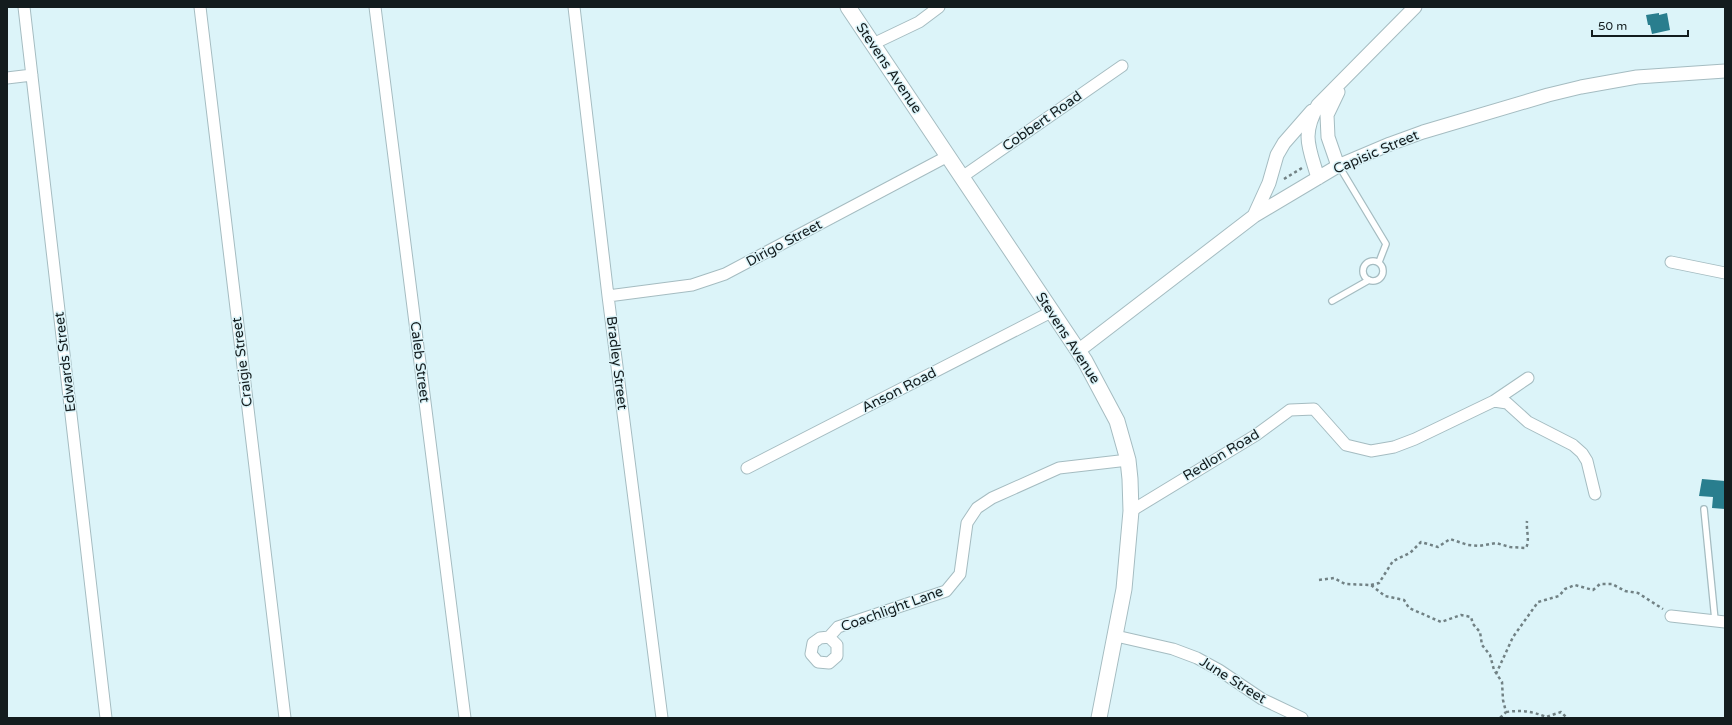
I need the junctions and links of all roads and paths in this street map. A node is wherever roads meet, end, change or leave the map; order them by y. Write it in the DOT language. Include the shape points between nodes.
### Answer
graph roads {
  1 [pos="24,7"];
  2 [pos="200,7"];
  3 [pos="375,7"];
  4 [pos="574,7"];
  5 [pos="848,7"];
  6 [pos="939,7"];
  7 [pos="1415,7"];
  8 [pos="873,44"];
  9 [pos="1122,66"];
  10 [pos="1725,71"];
  11 [pos="32,75"];
  12 [pos="7,78"];
  13 [pos="1346,78"];
  14 [pos="1318,105"];
  15 [pos="948,156"];
  16 [pos="1308,165"];
  17 [pos="1338,166"];
  18 [pos="962,177"];
  19 [pos="1318,178"];
  20 [pos="1283,179"];
  21 [pos="1254,216"];
  22 [pos="1380,262"];
  23 [pos="1671,262"];
  24 [pos="1725,273"];
  25 [pos="1368,280"];
  26 [pos="608,296"];
  27 [pos="1332,301"];
  28 [pos="1050,312"];
  29 [pos="1078,351"];
  30 [pos="1528,378"];
  31 [pos="1494,401"];
  32 [pos="1128,460"];
  33 [pos="747,468"];
  34 [pos="1595,494"];
  35 [pos="1704,509"];
  36 [pos="1131,511"];
  37 [pos="1527,521"];
  38 [pos="1319,580"];
  39 [pos="1371,585"];
  40 [pos="1671,616"];
  41 [pos="1720,621"];
  42 [pos="1116,636"];
  43 [pos="829,637"];
  44 [pos="1496,674"];
  45 [pos="1506,712"];
  46 [pos="106,718"];
  47 [pos="285,718"];
  48 [pos="466,718"];
  49 [pos="662,718"];
  50 [pos="1099,718"];
  51 [pos="1302,718"];
  52 [pos="1500,718"];
  53 [pos="1567,718"];
  1 -- 11 [label="street, Edwards Street"];
  2 -- 47 [label="street, Craigie Street"];
  3 -- 48 [label="street, Caleb Street"];
  4 -- 26 [label="street, Bradley Street"];
  5 -- 8 [label="main road, Stevens Avenue"];
  6 -- 8 [label="street" via="919,22"];
  7 -- 13 [label="street"];
  8 -- 15 [label="main road, Stevens Avenue"];
  9 -- 18 [label="street, Cobbert Road"];
  10 -- 17 [label="street, Capisic Street" via="1637,77 1548,94 1423,132"];
  11 -- 12 [label="street"];
  11 -- 46 [label="street, Edwards Street"];
  13 -- 14 [label="street"];
  13 -- 17 [label="street" via="1327,115 1328,137"];
  14 -- 19 [label="street" via="1310,119 1307,133"];
  14 -- 21 [label="street" via="1284,143"];
  15 -- 18 [label="main road, Stevens Avenue"];
  15 -- 26 [label="street, Dirigo Street" via="725,274 692,285"];
  16 -- 20 [label="path"];
  17 -- 19 [label="street, Capisic Street"];
  17 -- 22 [label="lane" via="1386,244"];
  18 -- 28 [label="main road, Stevens Avenue"];
  19 -- 21 [label="street, Capisic Street"];
  21 -- 29 [label="street, Capisic Street"];
  22 -- 25 [label="lane" via="1383,268 1382,277 1376,281"];
  22 -- 25 [label="lane" via="1373,260 1364,265 1363,272"];
  23 -- 24 [label="street"];
  25 -- 27 [label="lane"];
  26 -- 49 [label="street, Bradley Street"];
  28 -- 29 [label="main road, Stevens Avenue"];
  28 -- 33 [label="street, Anson Road"];
  29 -- 32 [label="main road, Stevens Avenue" via="1117,421"];
  30 -- 31 [label="street"];
  31 -- 34 [label="street" via="1507,403 1528,422 1573,445 1582,453 1587,461"];
  31 -- 36 [label="street, Redlon Road" via="1414,439 1394,447 1371,451 1346,444 1314,409 1290,410 1256,435"];
  32 -- 36 [label="main road, Stevens Avenue"];
  32 -- 43 [label="street, Coachlight Lane" via="1059,468 992,498 977,508 967,523 960,574 946,591 841,625"];
  35 -- 41 [label="lane"];
  36 -- 42 [label="main road, Stevens Avenue" via="1124,589"];
  37 -- 39 [label="path" via="1526,548 1510,547 1496,542 1479,546 1468,545 1450,539 1438,546 1421,542 1410,553 1393,561 1379,583"];
  38 -- 39 [label="path" via="1334,578 1345,584"];
  39 -- 44 [label="path" via="1385,596 1404,600 1408,608 1441,622 1461,615 1471,617 1480,632 1482,645 1490,655"];
  40 -- 41 [label="street"];
  40 -- 44 [label="path" via="1638,593 1626,591 1612,584 1600,584 1593,590 1575,585 1565,589 1559,596 1538,602 1513,637"];
  42 -- 50 [label="main road, Stevens Avenue"];
  42 -- 51 [label="street, June Street" via="1173,649 1197,658 1262,699"];
  44 -- 45 [label="path" via="1502,682"];
  45 -- 52 [label="path"];
  45 -- 53 [label="path" via="1520,710 1546,717 1561,712"];
}
